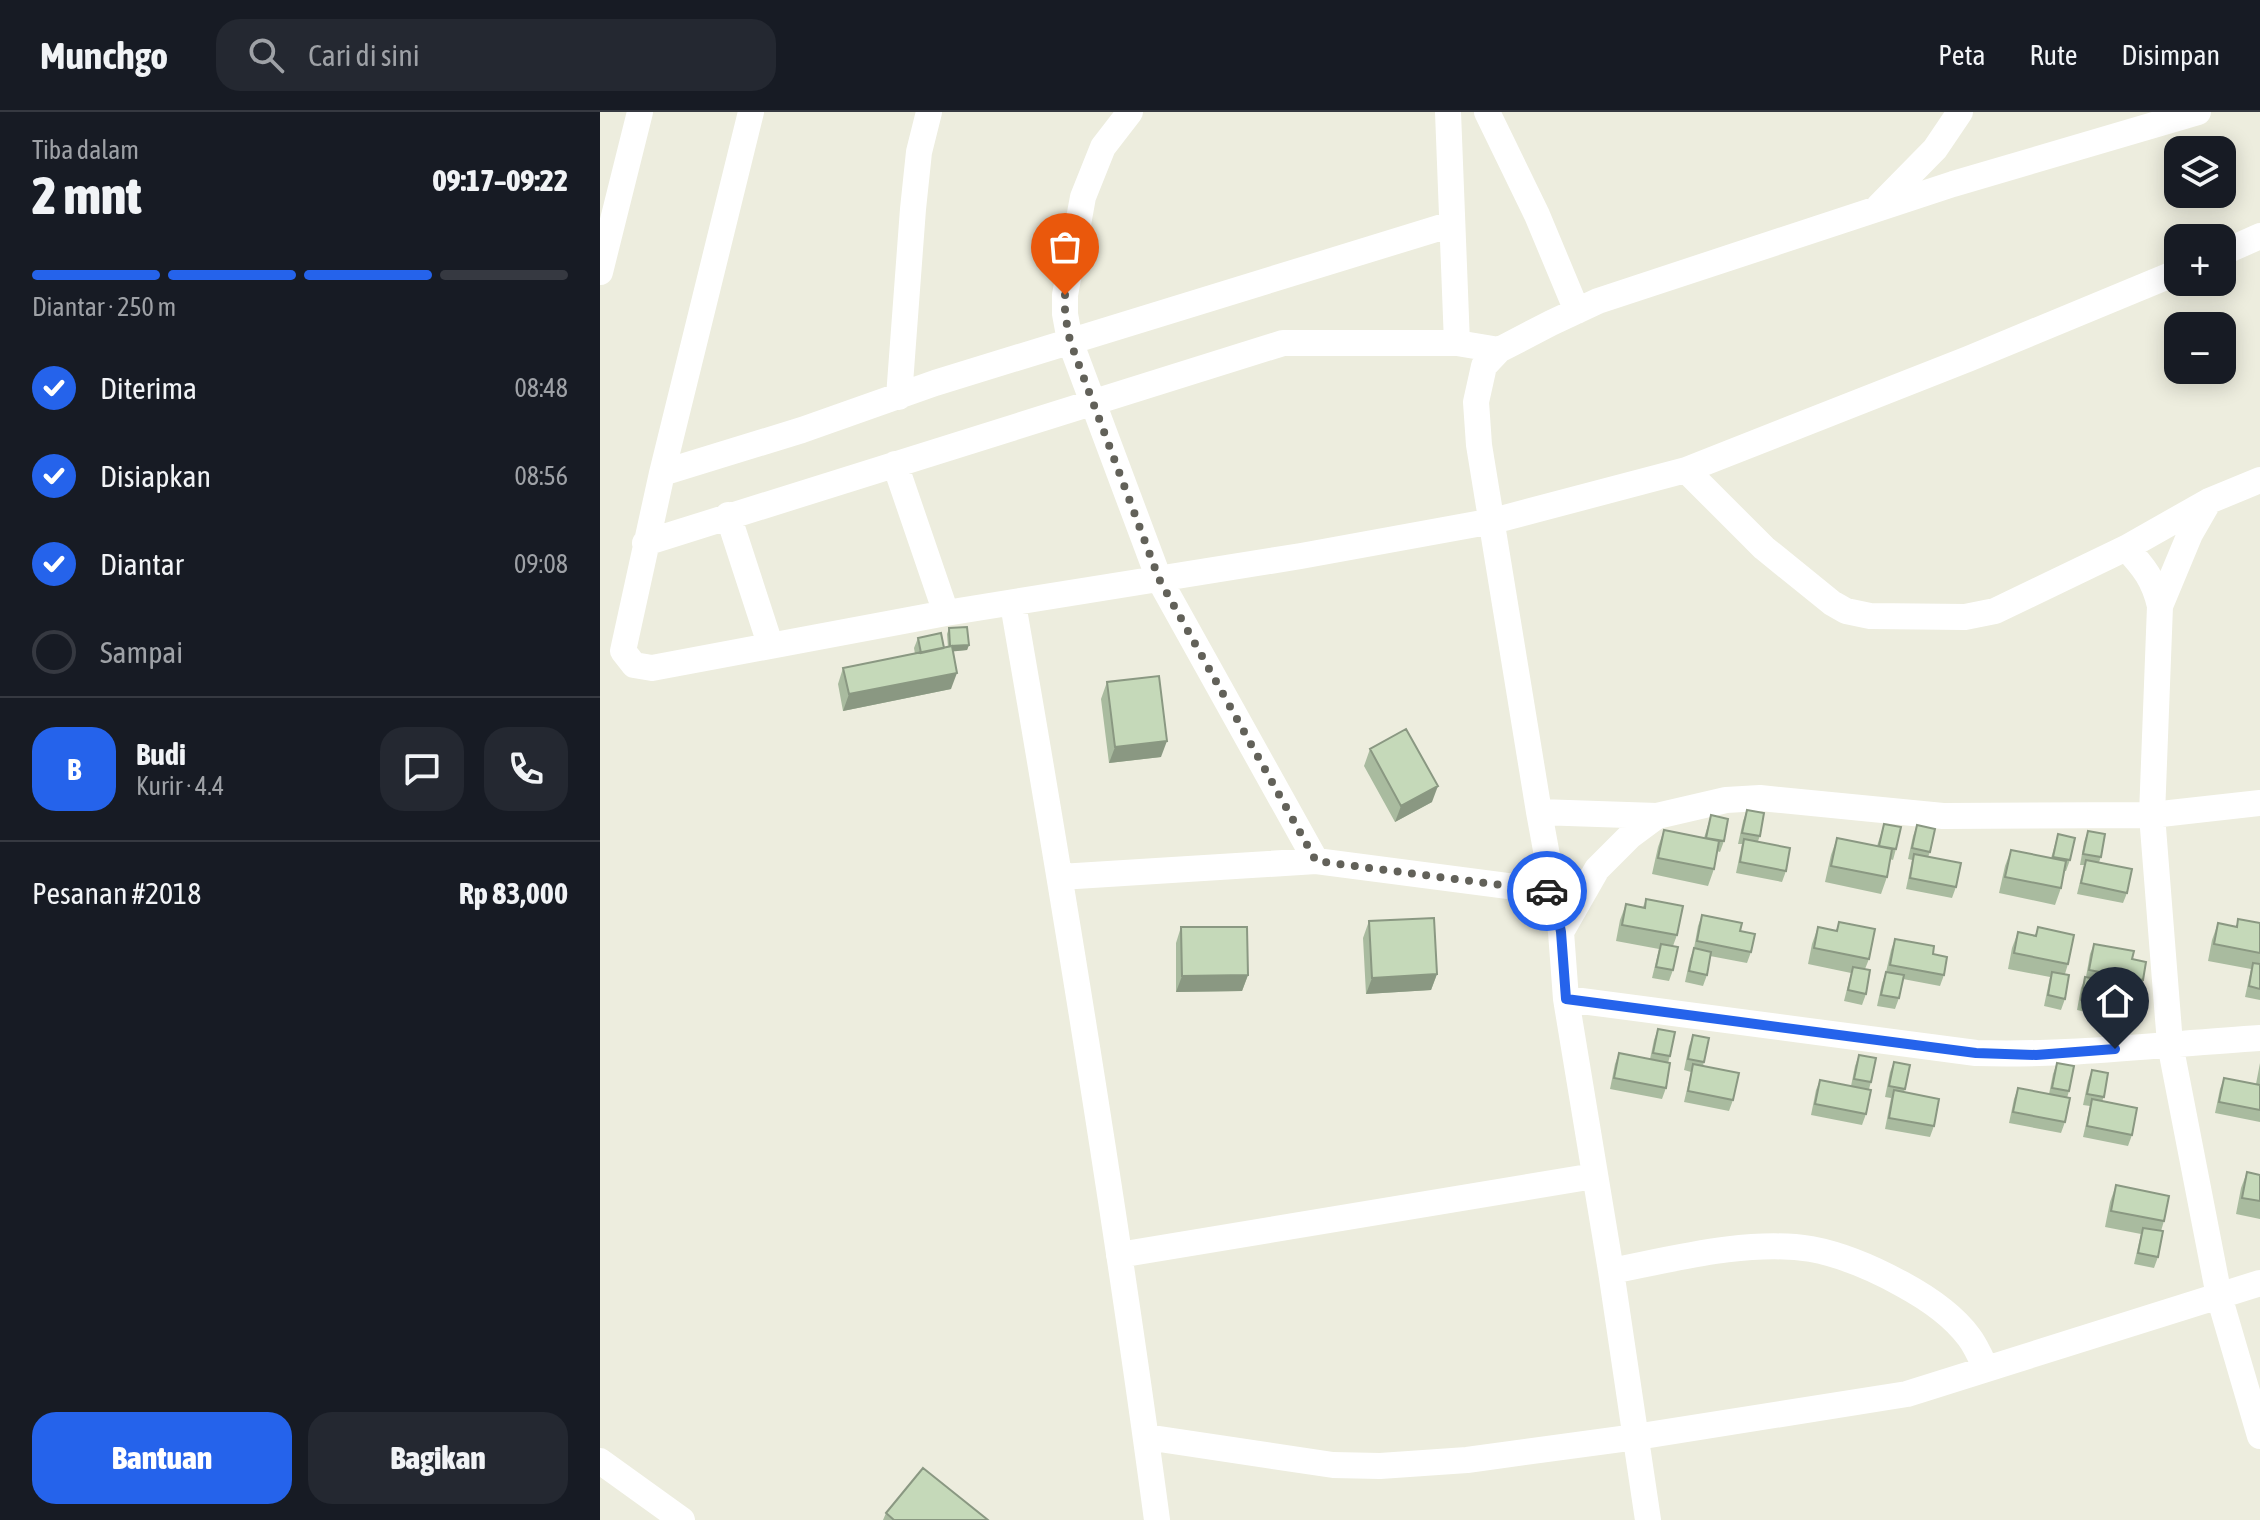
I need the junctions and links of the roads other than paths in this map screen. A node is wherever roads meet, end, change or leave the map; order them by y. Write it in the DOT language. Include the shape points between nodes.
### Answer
graph roads {
  1 [pos="640,112"];
  2 [pos="751,112"];
  3 [pos="929,112"];
  4 [pos="1130,112"];
  5 [pos="1448,112"];
  6 [pos="1487,112"];
  7 [pos="1960,112"];
  8 [pos="2198,112"];
  9 [pos="1935,149"];
  10 [pos="1953,184"];
  11 [pos="1875,210"];
  12 [pos="1452,224"];
  13 [pos="2260,236"];
  14 [pos="2236,247"];
  15 [pos="600,272"];
  16 [pos="2164,278"];
  17 [pos="1577,311"];
  18 [pos="1070,341"];
  19 [pos="1457,343"];
  20 [pos="1499,350"];
  21 [pos="899,397"];
  22 [pos="1093,403"];
  23 [pos="895,464"];
  24 [pos="1686,470"];
  25 [pos="662,473"];
  26 [pos="2260,480"];
  27 [pos="2209,501"];
  28 [pos="728,515"];
  29 [pos="1493,521"];
  30 [pos="645,543"];
  31 [pos="2126,548"];
  32 [pos="1159,579"];
  33 [pos="1013,604"];
  34 [pos="2160,606"];
  35 [pos="946,613"];
  36 [pos="770,644"];
  37 [pos="2260,803"];
  38 [pos="1539,812"];
  39 [pos="2152,815"];
  40 [pos="1657,816"];
  41 [pos="1316,861"];
  42 [pos="1060,877"];
  43 [pos="1553,892"];
  44 [pos="1561,932"];
  45 [pos="1566,999"];
  46 [pos="2260,1038"];
  47 [pos="2170,1044"];
  48 [pos="1594,1176"];
  49 [pos="1119,1255"];
  50 [pos="1611,1271"];
  51 [pos="2260,1283"];
  52 [pos="2219,1296"];
  53 [pos="1986,1369"];
  54 [pos="2254,1395"];
  55 [pos="2260,1436"];
  56 [pos="1146,1437"];
  57 [pos="1636,1437"];
  58 [pos="600,1461"];
  59 [pos="682,1520"];
  60 [pos="1157,1520"];
  61 [pos="1648,1520"];
  1 -- 15 [label="street"];
  2 -- 25 [label="street"];
  3 -- 21 [label="street" via="913,209"];
  4 -- 18 [label="street" via="1103,147 1083,197 1065,295"];
  5 -- 12 [label="street"];
  6 -- 17 [label="street"];
  7 -- 9 [label="street"];
  8 -- 10 [label="street"];
  9 -- 10 [label="street"];
  9 -- 11 [label="street"];
  10 -- 11 [label="street"];
  11 -- 17 [label="street"];
  12 -- 18 [label="street"];
  12 -- 19 [label="street"];
  13 -- 14 [label="street"];
  16 -- 24 [label="street"];
  17 -- 20 [label="street"];
  18 -- 21 [label="street"];
  18 -- 22 [label="street"];
  19 -- 20 [label="street"];
  19 -- 22 [label="street" via="1283,343"];
  20 -- 29 [label="street" via="1484,366 1476,402"];
  21 -- 25 [label="street"];
  22 -- 23 [label="street"];
  22 -- 32 [label="street"];
  23 -- 28 [label="street"];
  23 -- 35 [label="street"];
  24 -- 29 [label="street"];
  24 -- 31 [label="street" via="1764,548 1832,603 1858,614 1982,615"];
  25 -- 30 [label="street"];
  26 -- 27 [label="street"];
  27 -- 31 [label="street"];
  27 -- 34 [label="street"];
  28 -- 30 [label="street"];
  28 -- 36 [label="street"];
  29 -- 32 [label="street"];
  29 -- 38 [label="street"];
  30 -- 36 [label="street" via="623,651 634,665 652,668"];
  31 -- 34 [label="street" via="2146,568"];
  32 -- 33 [label="street"];
  32 -- 41 [label="street"];
  33 -- 35 [label="street"];
  33 -- 42 [label="street"];
  34 -- 39 [label="street"];
  35 -- 36 [label="street"];
  37 -- 39 [label="street"];
  38 -- 40 [label="street"];
  38 -- 43 [label="street"];
  39 -- 40 [label="street" via="1943,816 1760,798"];
  39 -- 47 [label="street"];
  40 -- 44 [label="street" via="1597,869"];
  41 -- 42 [label="street"];
  41 -- 43 [label="street"];
  42 -- 49 [label="street"];
  43 -- 44 [label="street"];
  44 -- 45 [label="street"];
  45 -- 47 [label="street" via="1976,1053 2049,1054"];
  45 -- 48 [label="street"];
  46 -- 47 [label="street"];
  47 -- 52 [label="street"];
  48 -- 49 [label="street"];
  48 -- 50 [label="street"];
  49 -- 56 [label="street"];
  50 -- 53 [label="street" via="1756,1248 1809,1249 1849,1259 1948,1315 1970,1337"];
  50 -- 57 [label="street"];
  51 -- 52 [label="street"];
  52 -- 53 [label="street"];
  52 -- 54 [label="street"];
  53 -- 57 [label="street" via="1907,1394"];
  54 -- 55 [label="street"];
  56 -- 57 [label="street" via="1333,1465 1380,1466"];
  56 -- 60 [label="street"];
  57 -- 61 [label="street"];
  58 -- 59 [label="street"];
}
